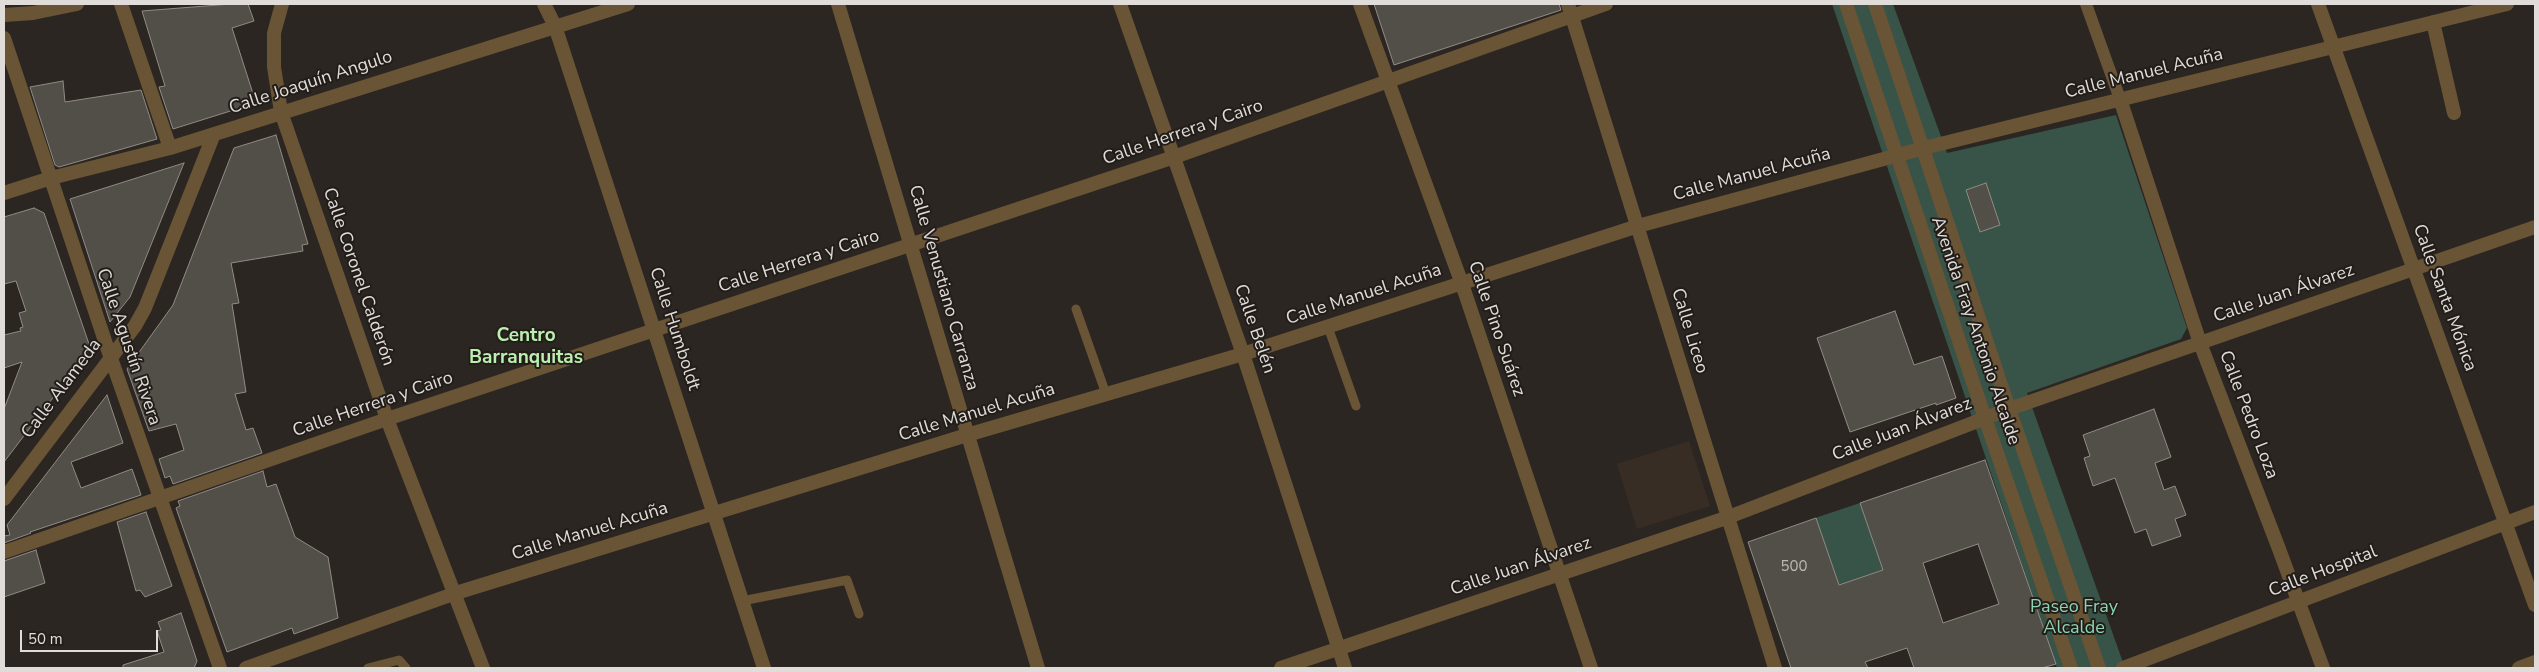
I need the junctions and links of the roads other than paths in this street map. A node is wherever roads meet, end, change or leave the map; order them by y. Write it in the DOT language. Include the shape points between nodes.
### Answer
graph roads {
  1 [pos="77,4"];
  2 [pos="121,4"];
  3 [pos="282,4"];
  4 [pos="544,4"];
  5 [pos="628,4"];
  6 [pos="838,4"];
  7 [pos="1120,4"];
  8 [pos="1360,4"];
  9 [pos="1606,4"];
  10 [pos="1846,4"];
  11 [pos="1875,4"];
  12 [pos="2086,4"];
  13 [pos="2318,4"];
  14 [pos="2507,4"];
  15 [pos="1570,10"];
  16 [pos="4,15"];
  17 [pos="2433,22"];
  18 [pos="555,26"];
  19 [pos="4,38"];
  20 [pos="2334,47"];
  21 [pos="1387,81"];
  22 [pos="2120,99"];
  23 [pos="281,112"];
  24 [pos="2454,113"];
  25 [pos="214,134"];
  26 [pos="170,148"];
  27 [pos="1924,148"];
  28 [pos="1895,155"];
  29 [pos="1174,157"];
  30 [pos="52,178"];
  31 [pos="4,193"];
  32 [pos="1638,226"];
  33 [pos="2535,227"];
  34 [pos="912,244"];
  35 [pos="2413,269"];
  36 [pos="1462,284"];
  37 [pos="1076,309"];
  38 [pos="1328,327"];
  39 [pos="655,330"];
  40 [pos="2200,343"];
  41 [pos="1243,354"];
  42 [pos="110,356"];
  43 [pos="1106,394"];
  44 [pos="1356,406"];
  45 [pos="2009,409"];
  46 [pos="1985,418"];
  47 [pos="388,419"];
  48 [pos="967,435"];
  49 [pos="4,498"];
  50 [pos="160,498"];
  51 [pos="2535,512"];
  52 [pos="714,513"];
  53 [pos="1726,518"];
  54 [pos="2506,523"];
  55 [pos="4,552"];
  56 [pos="1561,573"];
  57 [pos="456,593"];
  58 [pos="742,601"];
  59 [pos="2299,601"];
  60 [pos="2535,605"];
  61 [pos="859,614"];
  62 [pos="1338,649"];
  63 [pos="2535,662"];
  64 [pos="220,668"];
  65 [pos="246,668"];
  66 [pos="368,668"];
  67 [pos="406,668"];
  68 [pos="483,668"];
  69 [pos="764,668"];
  70 [pos="1038,668"];
  71 [pos="1281,668"];
  72 [pos="1345,668"];
  73 [pos="1591,668"];
  74 [pos="1774,668"];
  75 [pos="2071,668"];
  76 [pos="2099,668"];
  77 [pos="2124,668"];
  78 [pos="2322,668"];
  79 [pos="2518,668"];
  1 -- 16 [label="street"];
  2 -- 26 [label="street"];
  3 -- 23 [label="street, Calle Coronel Calderón" via="274,34 274,68"];
  4 -- 18 [label="street, Calle Humboldt"];
  5 -- 18 [label="street, Calle Joaquín Angulo"];
  6 -- 34 [label="street, Calle Venustiano Carranza"];
  7 -- 29 [label="street, Calle Belén"];
  8 -- 21 [label="street, Calle Pino Suárez"];
  9 -- 15 [label="street, Calle Herrera y Cairo"];
  10 -- 28 [label="street, Avenida Fray Antonio Alcalde"];
  11 -- 27 [label="street, Avenida Fray Antonio Alcalde"];
  12 -- 22 [label="street, Calle Pedro Loza"];
  13 -- 20 [label="street, Calle Santa Mónica"];
  14 -- 17 [label="street, Calle Manuel Acuña"];
  15 -- 21 [label="street, Calle Herrera y Cairo"];
  15 -- 32 [label="street, Calle Liceo"];
  17 -- 20 [label="street, Calle Manuel Acuña"];
  17 -- 24 [label="street"];
  18 -- 23 [label="street, Calle Joaquín Angulo"];
  18 -- 39 [label="street, Calle Humboldt"];
  19 -- 30 [label="street, Calle Agustín Rivera"];
  20 -- 22 [label="street, Calle Manuel Acuña"];
  20 -- 35 [label="street, Calle Santa Mónica"];
  21 -- 29 [label="street, Calle Herrera y Cairo"];
  21 -- 36 [label="street, Calle Pino Suárez"];
  22 -- 27 [label="street, Calle Manuel Acuña"];
  22 -- 40 [label="street, Calle Pedro Loza"];
  23 -- 25 [label="street, Calle Joaquín Angulo"];
  23 -- 47 [label="street, Calle Coronel Calderón"];
  25 -- 26 [label="street, Calle Joaquín Angulo"];
  25 -- 42 [label="street, Calle Alameda" via="145,308 135,326"];
  26 -- 30 [label="street, Calle Joaquín Angulo"];
  27 -- 28 [label="street, Calle Manuel Acuña"];
  27 -- 45 [label="street, Avenida Fray Antonio Alcalde"];
  28 -- 32 [label="street, Calle Manuel Acuña"];
  28 -- 46 [label="street, Avenida Fray Antonio Alcalde"];
  29 -- 34 [label="street, Calle Herrera y Cairo"];
  29 -- 41 [label="street, Calle Belén"];
  30 -- 31 [label="street, Calle Joaquín Angulo"];
  30 -- 42 [label="street, Calle Agustín Rivera"];
  32 -- 36 [label="street, Calle Manuel Acuña"];
  32 -- 53 [label="street, Calle Liceo"];
  33 -- 35 [label="street, Calle Juan Álvarez"];
  34 -- 39 [label="street, Calle Herrera y Cairo"];
  34 -- 48 [label="street, Calle Venustiano Carranza"];
  35 -- 40 [label="street, Calle Juan Álvarez"];
  35 -- 54 [label="street, Calle Santa Mónica"];
  36 -- 38 [label="street, Calle Manuel Acuña"];
  36 -- 56 [label="street, Calle Pino Suárez"];
  37 -- 43 [label="lane"];
  38 -- 41 [label="street, Calle Manuel Acuña"];
  38 -- 44 [label="lane"];
  39 -- 47 [label="street, Calle Herrera y Cairo"];
  39 -- 52 [label="street, Calle Humboldt"];
  40 -- 45 [label="street, Calle Juan Álvarez"];
  40 -- 59 [label="street, Calle Pedro Loza"];
  41 -- 43 [label="street, Calle Manuel Acuña"];
  41 -- 62 [label="street, Calle Belén"];
  42 -- 49 [label="street, Calle Alameda"];
  42 -- 50 [label="street, Calle Agustín Rivera"];
  43 -- 48 [label="street, Calle Manuel Acuña"];
  45 -- 46 [label="street, Calle Juan Álvarez"];
  45 -- 76 [label="street, Avenida Fray Antonio Alcalde"];
  46 -- 53 [label="street, Calle Juan Álvarez"];
  46 -- 75 [label="street, Avenida Fray Antonio Alcalde"];
  47 -- 50 [label="street, Calle Herrera y Cairo"];
  47 -- 57 [label="street, Calle Coronel Calderón"];
  48 -- 52 [label="street, Calle Manuel Acuña"];
  48 -- 70 [label="street, Calle Venustiano Carranza"];
  50 -- 55 [label="street, Calle Herrera y Cairo"];
  50 -- 64 [label="street, Calle Agustín Rivera"];
  51 -- 54 [label="street, Calle Hospital"];
  52 -- 57 [label="street, Calle Manuel Acuña"];
  52 -- 58 [label="street, Calle Humboldt"];
  53 -- 56 [label="street, Calle Juan Álvarez"];
  53 -- 74 [label="street, Calle Liceo"];
  54 -- 59 [label="street, Calle Hospital"];
  54 -- 60 [label="street, Calle Santa Mónica"];
  56 -- 62 [label="street, Calle Juan Álvarez"];
  56 -- 73 [label="street, Calle Pino Suárez"];
  57 -- 65 [label="street, Calle Manuel Acuña"];
  57 -- 68 [label="street, Calle Coronel Calderón"];
  58 -- 61 [label="lane" via="847,580"];
  58 -- 69 [label="street, Calle Humboldt"];
  59 -- 77 [label="street, Calle Hospital"];
  59 -- 78 [label="street, Calle Pedro Loza"];
  62 -- 71 [label="street, Calle Juan Álvarez"];
  62 -- 72 [label="street, Calle Belén"];
  63 -- 79 [label="street"];
  66 -- 67 [label="lane" via="399,660"];
}
